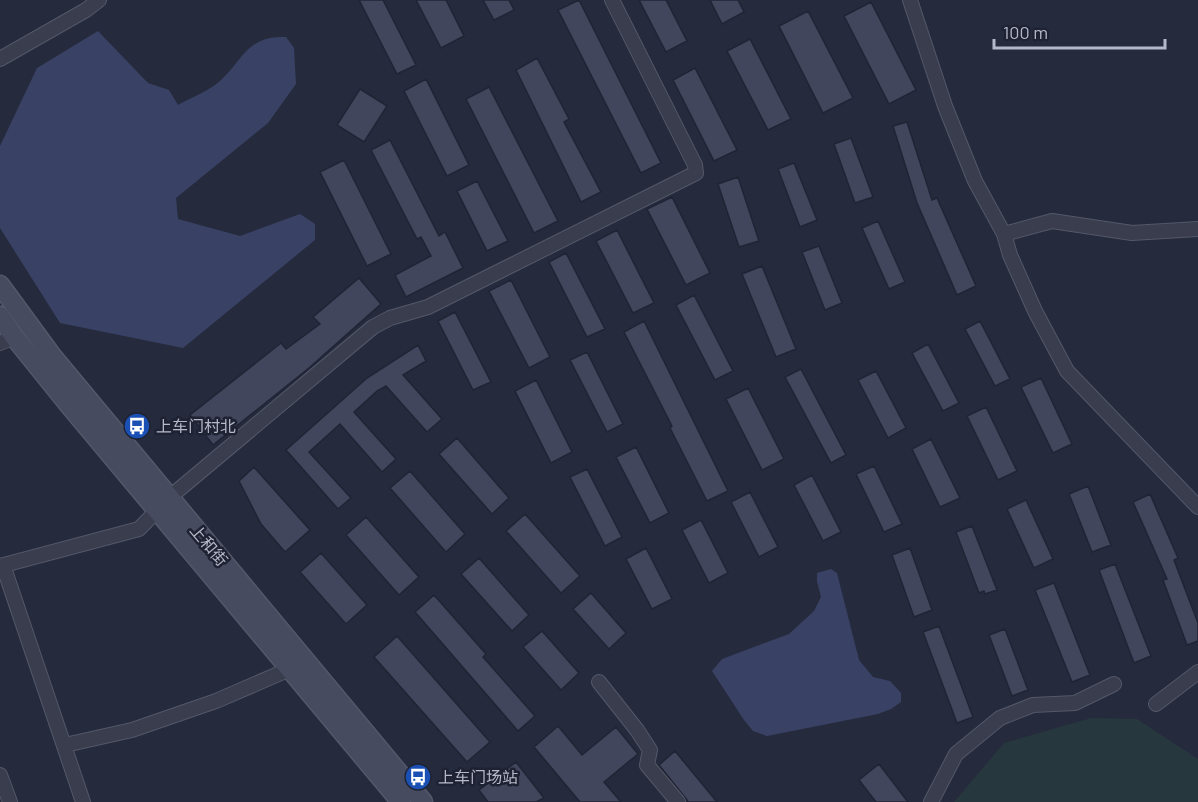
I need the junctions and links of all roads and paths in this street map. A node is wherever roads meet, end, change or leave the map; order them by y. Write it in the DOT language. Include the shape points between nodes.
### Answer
graph roads {
  1 [pos="99,0"];
  2 [pos="612,0"];
  3 [pos="910,0"];
  4 [pos="0,59"];
  5 [pos="1198,230"];
  6 [pos="1004,234"];
  7 [pos="0,285"];
  8 [pos="0,316"];
  9 [pos="7,340"];
  10 [pos="164,504"];
  11 [pos="1198,507"];
  12 [pos="2,565"];
  13 [pos="290,669"];
  14 [pos="1198,672"];
  15 [pos="599,682"];
  16 [pos="1114,684"];
  17 [pos="1156,704"];
  18 [pos="65,745"];
  19 [pos="0,775"];
  20 [pos="10,802"];
  21 [pos="83,802"];
  22 [pos="401,802"];
  23 [pos="423,802"];
  24 [pos="678,802"];
  25 [pos="932,802"];
  1 -- 4 [label="street"];
  2 -- 10 [label="street" via="696,173 428,307 373,327"];
  3 -- 6 [label="street" via="975,181"];
  5 -- 6 [label="street" via="1132,233 1052,221"];
  6 -- 11 [label="street" via="1035,311 1067,370"];
  7 -- 10 [label="street, 上和街"];
  8 -- 9 [label="street, 上和街"];
  9 -- 10 [label="street, 上和街"];
  10 -- 12 [label="street" via="139,529"];
  10 -- 13 [label="street, 上和街"];
  10 -- 23 [label="street, 上和街"];
  12 -- 18 [label="street"];
  13 -- 18 [label="street" via="216,701 142,726"];
  13 -- 22 [label="street, 上和街"];
  14 -- 17 [label="street"];
  15 -- 24 [label="street" via="638,730 650,750 647,765"];
  16 -- 25 [label="street" via="1075,702 1033,705 1000,718 956,754"];
  18 -- 21 [label="street"];
  19 -- 20 [label="street"];
}
